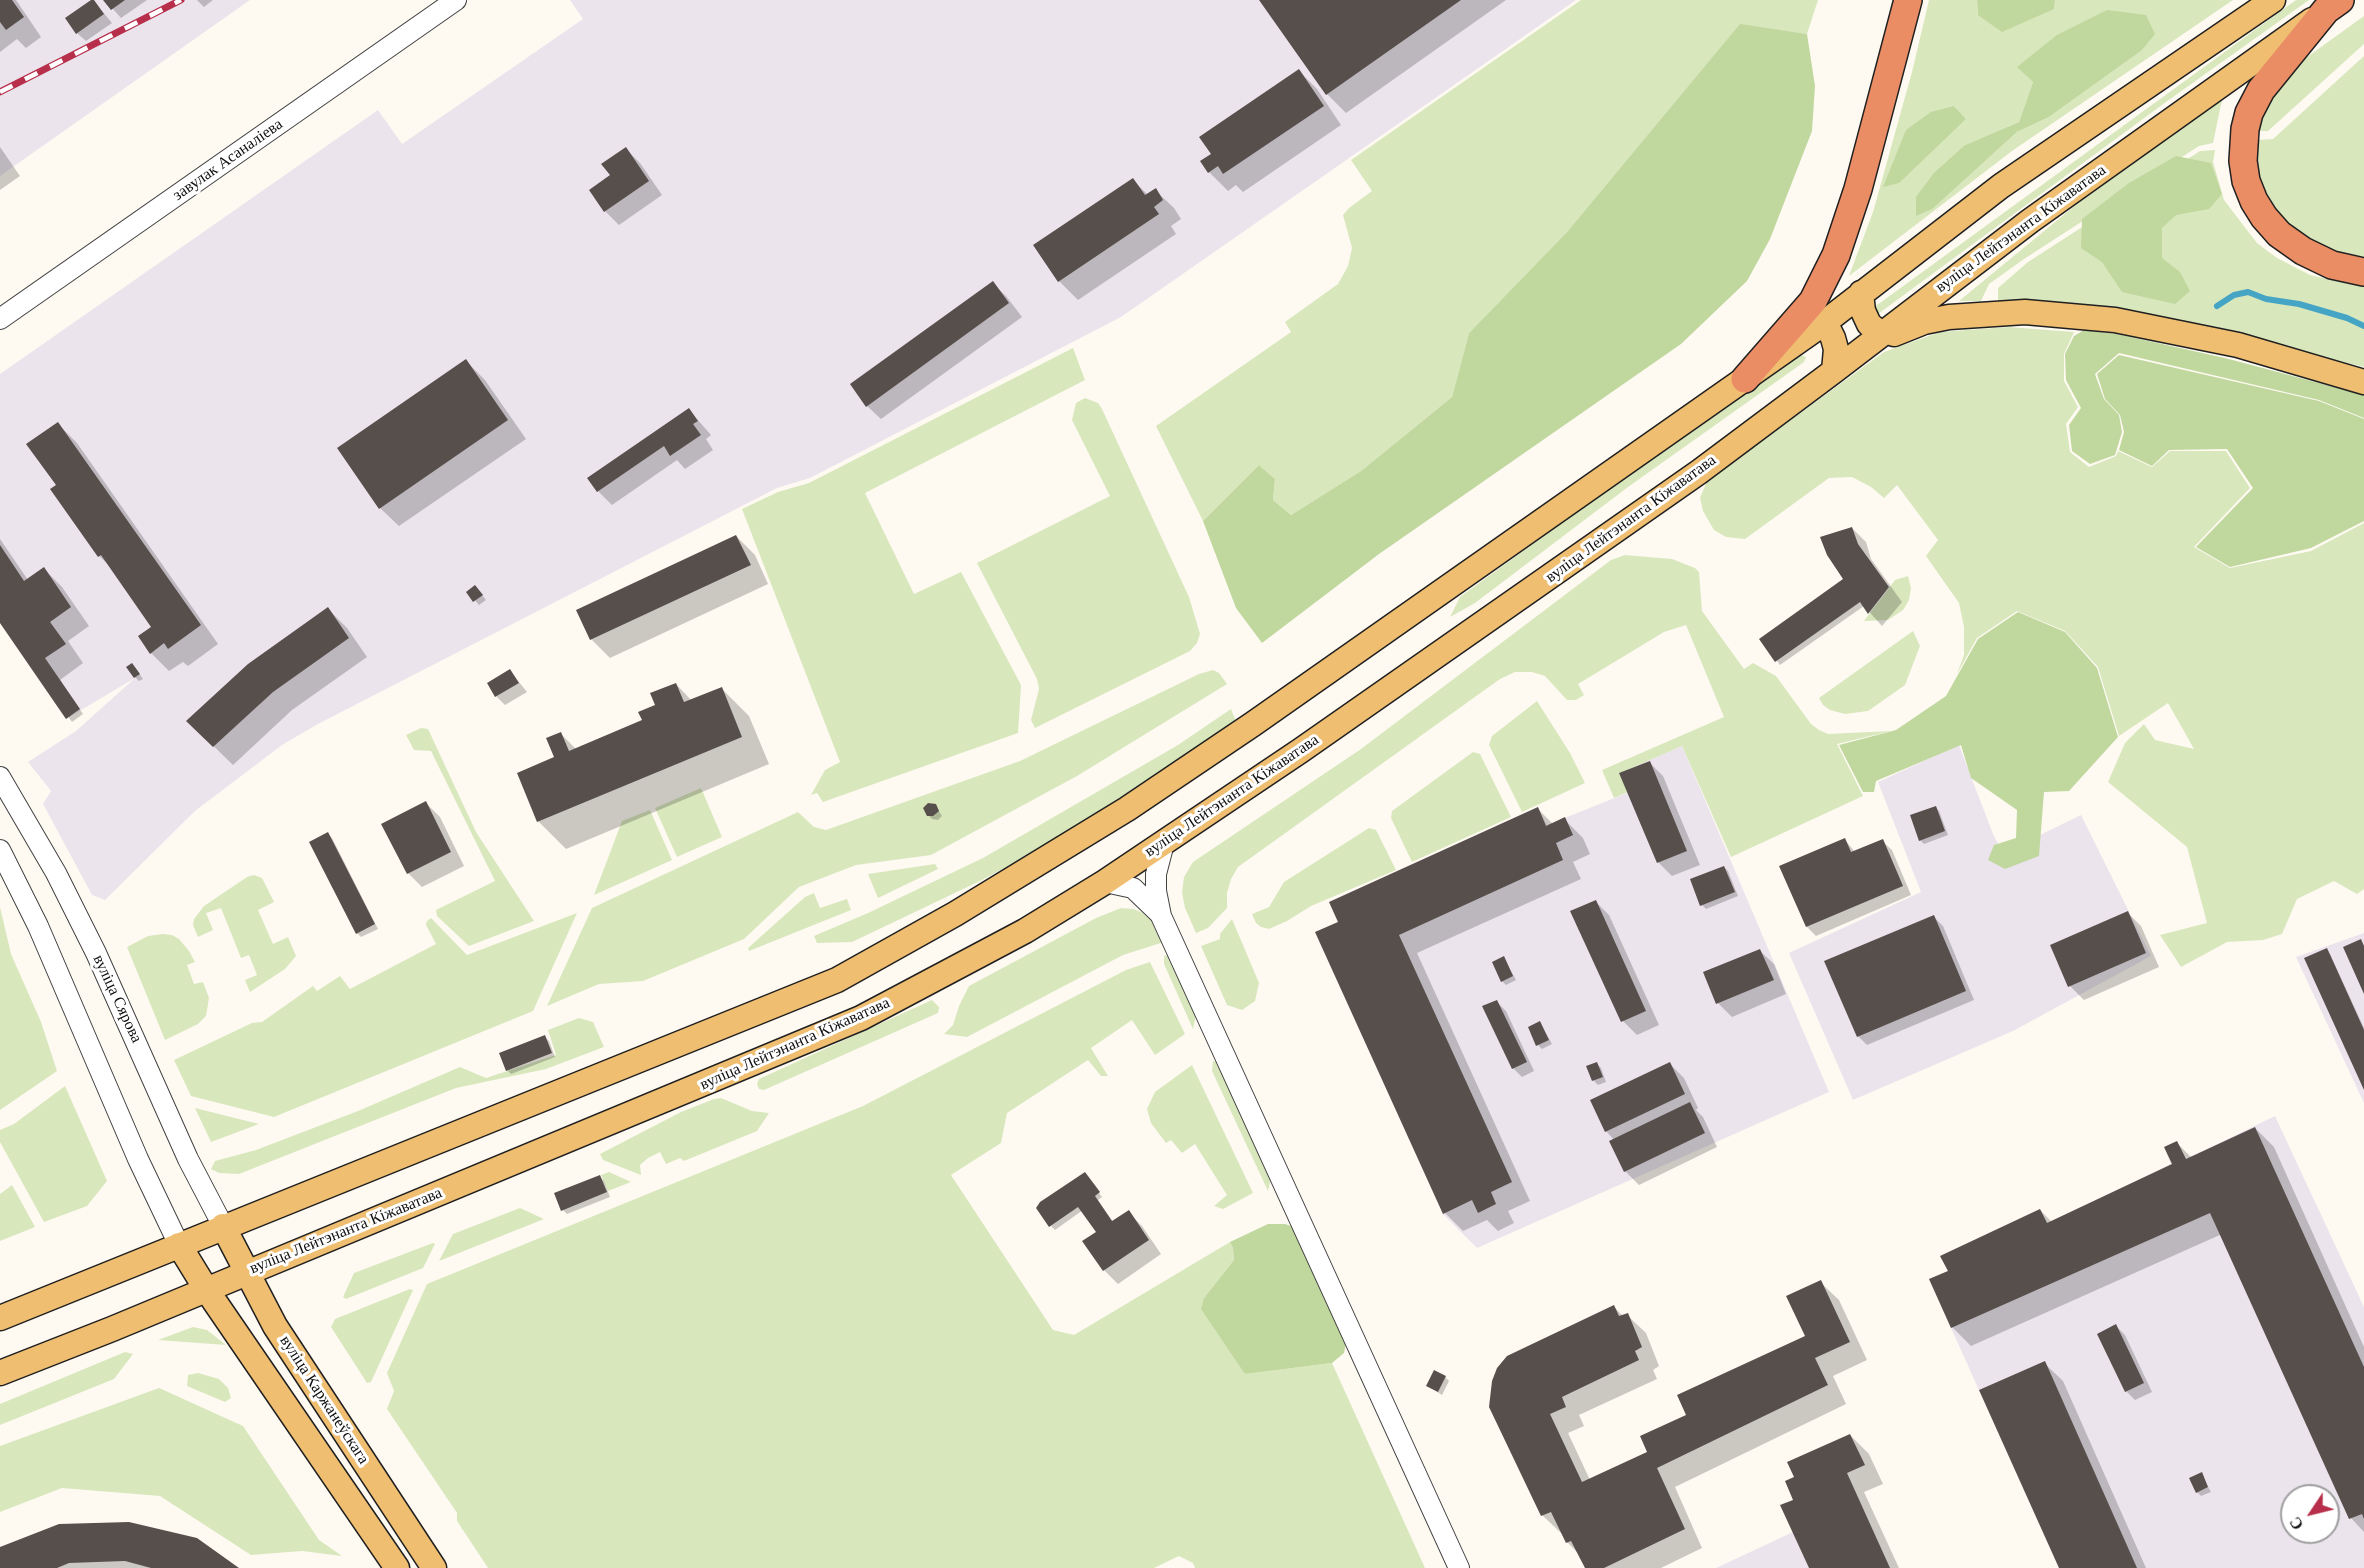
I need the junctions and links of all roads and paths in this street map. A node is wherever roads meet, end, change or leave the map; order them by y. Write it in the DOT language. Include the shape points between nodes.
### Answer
graph roads {
  1 [pos="456,0"];
  2 [pos="1908,0"];
  3 [pos="2273,0"];
  4 [pos="2333,5"];
  5 [pos="2364,272"];
  6 [pos="1862,293"];
  7 [pos="0,319"];
  8 [pos="1820,326"];
  9 [pos="1881,334"];
  10 [pos="1834,371"];
  11 [pos="1745,379"];
  12 [pos="2364,382"];
  13 [pos="3,787"];
  14 [pos="1164,843"];
  15 [pos="0,850"];
  16 [pos="1105,882"];
  17 [pos="1161,916"];
  18 [pos="223,1226"];
  19 [pos="179,1245"];
  20 [pos="246,1272"];
  21 [pos="206,1289"];
  22 [pos="0,1318"];
  23 [pos="0,1373"];
  24 [pos="397,1568"];
  25 [pos="434,1568"];
  26 [pos="1459,1568"];
  1 -- 7 [label="street, завулак Асаналіева"];
  2 -- 11 [label="highway" via="1858,189 1836,255 1813,301"];
  3 -- 6 [label="main road" via="2001,186"];
  4 -- 5 [label="highway" via="2261,90 2249,113 2243,161 2246,181 2264,217 2279,234 2332,265"];
  4 -- 9 [label="main road, вуліца Лейтэнанта Кіжаватава" via="2030,221"];
  6 -- 8 [label="main road"];
  6 -- 9 [label="main road" via="1869,324"];
  8 -- 10 [label="main road" via="1829,330 1833,338"];
  8 -- 11 [label="main road"];
  9 -- 10 [label="main road, вуліца Лейтэнанта Кіжаватава"];
  10 -- 12 [label="main road" via="1895,333 1924,322 2025,312 2115,320 2227,343"];
  10 -- 14 [label="main road, вуліца Лейтэнанта Кіжаватава" via="1502,611"];
  11 -- 18 [label="main road" via="1127,809 846,975"];
  13 -- 18 [label="street, вуліца Сярова" via="57,873 188,1159"];
  14 -- 16 [label="main road, вуліца Лейтэнанта Кіжаватава"];
  14 -- 17 [label="street" via="1156,874"];
  15 -- 19 [label="street" via="38,926 133,1149"];
  16 -- 17 [label="street" via="1133,888"];
  16 -- 20 [label="main road, вуліца Лейтэнанта Кіжаватава" via="1025,931 861,1018"];
  17 -- 26 [label="street"];
  18 -- 19 [label="main road"];
  18 -- 20 [label="main road, вуліца Каржанеўскага"];
  19 -- 21 [label="main road, вуліца Каржанеўскага"];
  19 -- 22 [label="main road"];
  20 -- 21 [label="main road, вуліца Лейтэнанта Кіжаватава"];
  20 -- 25 [label="main road, вуліца Каржанеўскага" via="275,1326"];
  21 -- 23 [label="main road, вуліца Лейтэнанта Кіжаватава"];
  21 -- 24 [label="main road, вуліца Каржанеўскага"];
}
